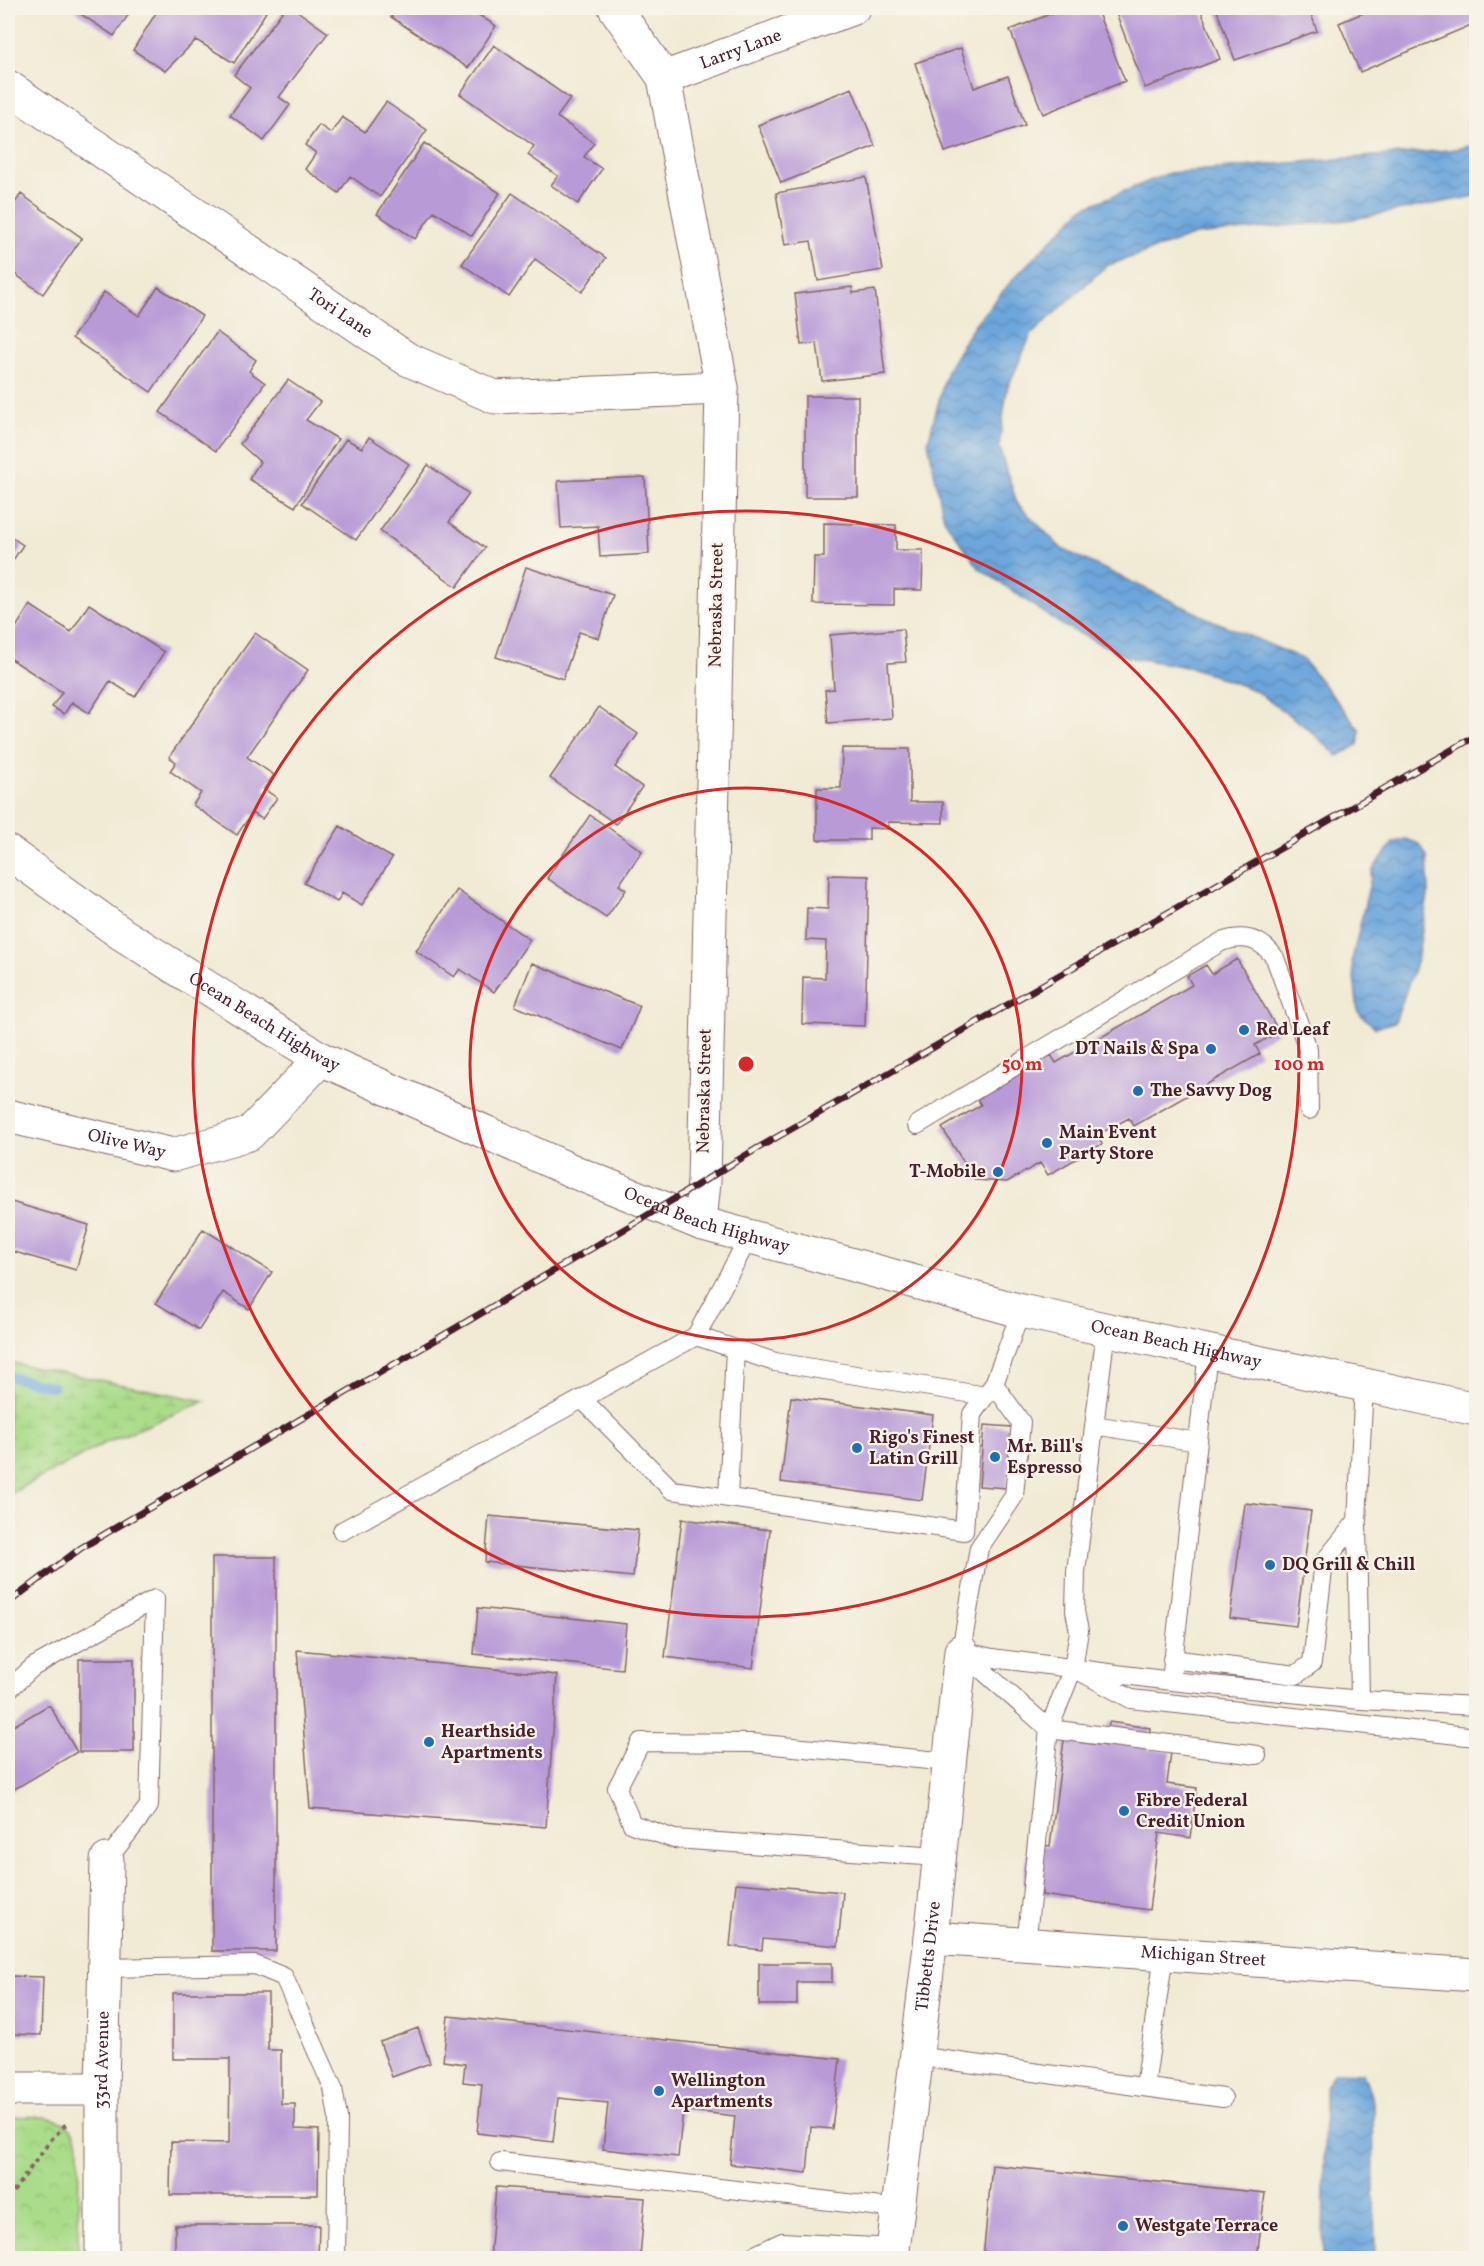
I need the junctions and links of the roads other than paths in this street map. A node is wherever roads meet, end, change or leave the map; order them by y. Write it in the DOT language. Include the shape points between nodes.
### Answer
graph roads {
  1 [pos="615,8"];
  2 [pos="854,8"];
  3 [pos="664,78"];
  4 [pos="8,87"];
  5 [pos="722,388"];
  6 [pos="8,852"];
  7 [pos="321,1059"];
  8 [pos="1309,1110"];
  9 [pos="8,1116"];
  10 [pos="917,1125"];
  11 [pos="699,1223"];
  12 [pos="749,1237"];
  13 [pos="1021,1311"];
  14 [pos="1106,1330"];
  15 [pos="696,1336"];
  16 [pos="735,1349"];
  17 [pos="1208,1352"];
  18 [pos="1364,1385"];
  19 [pos="990,1390"];
  20 [pos="582,1399"];
  21 [pos="1476,1409"];
  22 [pos="1094,1425"];
  23 [pos="1198,1442"];
  24 [pos="728,1498"];
  25 [pos="1357,1521"];
  26 [pos="342,1531"];
  27 [pos="964,1531"];
  28 [pos="979,1548"];
  29 [pos="961,1652"];
  30 [pos="1172,1659"];
  31 [pos="1073,1668"];
  32 [pos="1171,1681"];
  33 [pos="8,1690"];
  34 [pos="1360,1700"];
  35 [pos="1476,1706"];
  36 [pos="1049,1729"];
  37 [pos="1476,1737"];
  38 [pos="1257,1755"];
  39 [pos="949,1762"];
  40 [pos="939,1857"];
  41 [pos="107,1860"];
  42 [pos="931,1938"];
  43 [pos="1026,1945"];
  44 [pos="1164,1954"];
  45 [pos="105,1968"];
  46 [pos="1476,1975"];
  47 [pos="916,2056"];
  48 [pos="1145,2087"];
  49 [pos="8,2089"];
  50 [pos="102,2089"];
  51 [pos="1223,2098"];
  52 [pos="500,2162"];
  53 [pos="898,2209"];
  54 [pos="892,2253"];
  55 [pos="102,2259"];
  56 [pos="336,2259"];
  57 [pos="749,2259"];
  1 -- 3 [label="street, Nebraska Street"];
  2 -- 3 [label="street, Larry Lane"];
  3 -- 5 [label="street, Nebraska Street"];
  4 -- 5 [label="street, Tori Lane" via="406,359 495,397"];
  5 -- 11 [label="street, Nebraska Street" via="704,1181"];
  6 -- 7 [label="street, Ocean Beach Highway" via="122,934"];
  7 -- 9 [label="street, Olive Way" via="249,1134 173,1155"];
  7 -- 11 [label="street, Ocean Beach Highway"];
  8 -- 10 [label="lane" via="1308,1049 1275,958 1260,942 1235,937"];
  11 -- 12 [label="street, Ocean Beach Highway"];
  12 -- 13 [label="street, Ocean Beach Highway"];
  12 -- 15 [label="lane"];
  13 -- 14 [label="street, Ocean Beach Highway"];
  13 -- 19 [label="lane"];
  14 -- 17 [label="street, Ocean Beach Highway"];
  14 -- 22 [label="lane"];
  15 -- 16 [label="lane"];
  15 -- 20 [label="lane"];
  16 -- 19 [label="lane" via="775,1362"];
  16 -- 24 [label="lane"];
  17 -- 18 [label="street, Ocean Beach Highway"];
  17 -- 23 [label="lane"];
  18 -- 21 [label="street, Ocean Beach Highway"];
  18 -- 25 [label="lane"];
  19 -- 27 [label="lane" via="972,1414"];
  19 -- 28 [label="lane" via="1021,1422 1014,1496"];
  20 -- 24 [label="lane" via="672,1490"];
  20 -- 26 [label="lane"];
  22 -- 23 [label="lane"];
  22 -- 31 [label="lane" via="1076,1572 1079,1631"];
  23 -- 30 [label="lane"];
  24 -- 27 [label="lane"];
  25 -- 30 [label="lane" via="1324,1562 1312,1663 1296,1675"];
  25 -- 34 [label="lane"];
  27 -- 28 [label="lane"];
  28 -- 29 [label="lane"];
  29 -- 31 [label="lane"];
  29 -- 36 [label="lane"];
  29 -- 39 [label="street, Tibbetts Drive"];
  30 -- 32 [label="lane"];
  31 -- 32 [label="lane"];
  31 -- 36 [label="lane"];
  31 -- 37 [label="lane" via="1131,1700"];
  32 -- 34 [label="lane"];
  33 -- 41 [label="lane" via="33,1667 155,1599 149,1806"];
  34 -- 35 [label="lane"];
  36 -- 38 [label="lane"];
  36 -- 43 [label="lane"];
  39 -- 40 [label="street, Tibbetts Drive"];
  39 -- 40 [label="lane" via="752,1743 641,1742 617,1788 632,1824 674,1839"];
  40 -- 42 [label="street, Tibbetts Drive"];
  41 -- 45 [label="street, 33rd Avenue"];
  42 -- 43 [label="street, Michigan Street"];
  42 -- 47 [label="street, Tibbetts Drive"];
  43 -- 44 [label="street, Michigan Street"];
  44 -- 46 [label="street, Michigan Street"];
  44 -- 48 [label="lane"];
  45 -- 50 [label="street, 33rd Avenue"];
  45 -- 56 [label="lane" via="255,1965 284,1977 333,2088 338,2118"];
  47 -- 48 [label="lane"];
  47 -- 53 [label="street, Tibbetts Drive"];
  48 -- 51 [label="lane"];
  49 -- 50 [label="street"];
  50 -- 55 [label="street, 33rd Avenue"];
  52 -- 53 [label="lane"];
  53 -- 54 [label="street, Tibbetts Drive"];
  54 -- 57 [label="lane" via="782,2242"];
}
